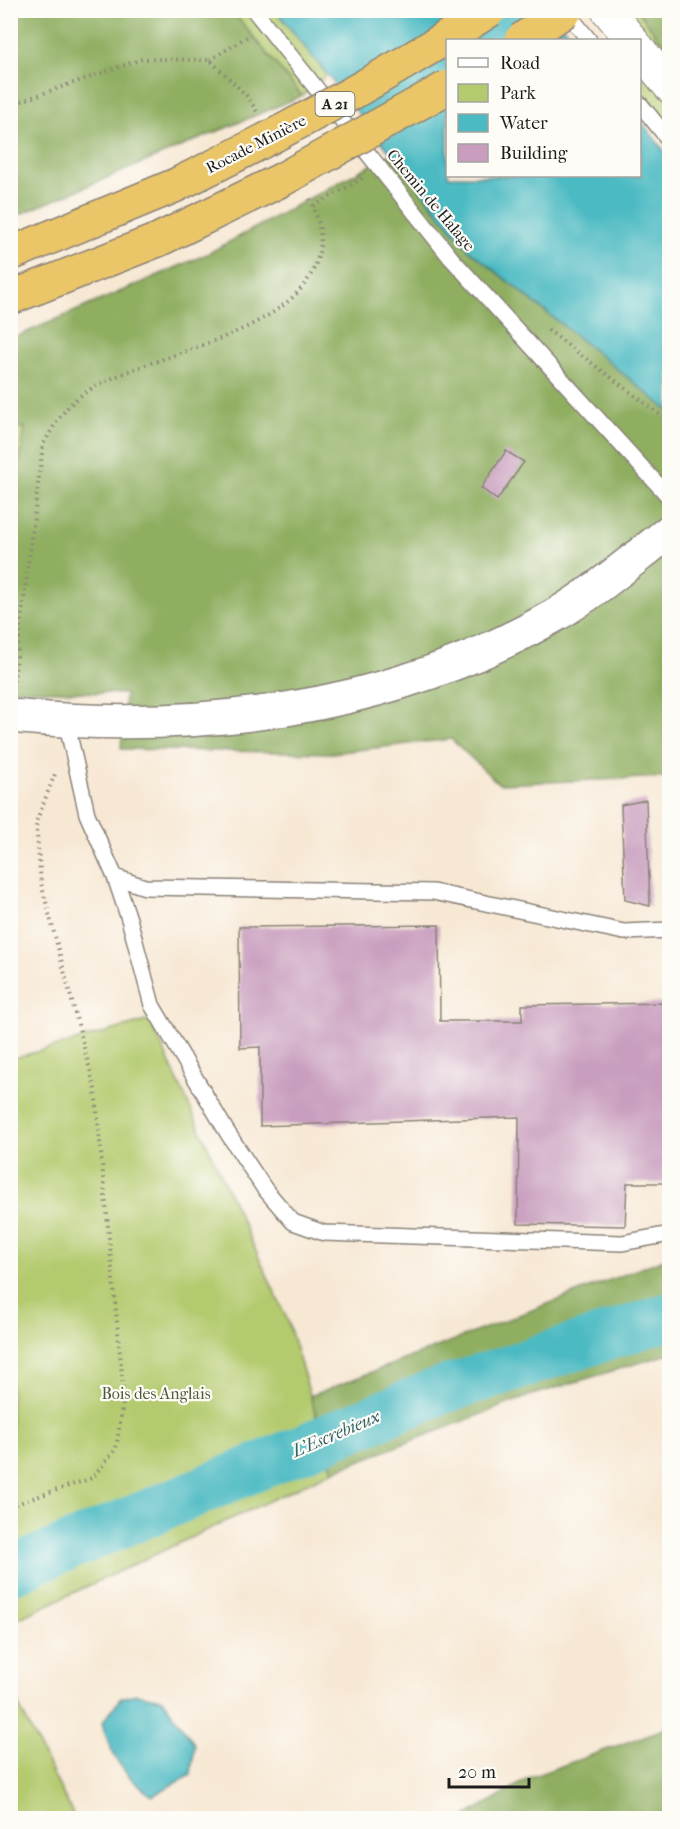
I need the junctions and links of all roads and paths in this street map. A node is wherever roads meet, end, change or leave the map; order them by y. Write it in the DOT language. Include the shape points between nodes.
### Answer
graph roads {
  1 [pos="254,10"];
  2 [pos="490,10"];
  3 [pos="565,10"];
  4 [pos="607,10"];
  5 [pos="265,24"];
  6 [pos="522,39"];
  7 [pos="588,39"];
  8 [pos="631,39"];
  9 [pos="641,52"];
  10 [pos="210,60"];
  11 [pos="669,87"];
  12 [pos="446,88"];
  13 [pos="10,105"];
  14 [pos="641,106"];
  15 [pos="260,117"];
  16 [pos="669,141"];
  17 [pos="380,169"];
  18 [pos="308,196"];
  19 [pos="314,206"];
  20 [pos="10,254"];
  21 [pos="10,298"];
  22 [pos="546,329"];
  23 [pos="669,422"];
  24 [pos="669,498"];
  25 [pos="669,531"];
  26 [pos="11,705"];
  27 [pos="66,721"];
  28 [pos="59,764"];
  29 [pos="115,877"];
  30 [pos="669,930"];
  31 [pos="669,1234"];
  32 [pos="10,1506"];
  1 -- 5 [label="lane, Chemin de Halage"];
  2 -- 20 [label="highway, Rocade Minière / A 21, bridge" via="371,85 174,186"];
  3 -- 6 [label="highway, bridge"];
  3 -- 7 [label="lane"];
  4 -- 8 [label="street"];
  5 -- 10 [label="path"];
  5 -- 17 [label="lane, Chemin de Halage"];
  9 -- 11 [label="street"];
  10 -- 13 [label="path" via="142,59"];
  10 -- 15 [label="path" via="248,97"];
  12 -- 21 [label="highway, A 21, bridge" via="284,179 158,240"];
  14 -- 16 [label="lane"];
  17 -- 19 [label="path"];
  17 -- 24 [label="lane, Chemin de Halage" via="452,258"];
  18 -- 19 [label="path"];
  19 -- 26 [label="path" via="321,238 319,255 312,276 299,292 242,331 117,376 87,391 57,421 43,445"];
  22 -- 23 [label="path"];
  25 -- 27 [label="street" via="554,616 488,650 402,683 247,716"];
  26 -- 27 [label="street"];
  27 -- 29 [label="lane" via="87,814"];
  28 -- 32 [label="path" via="36,822 41,883 95,1089 124,1396 116,1449 92,1478"];
  29 -- 30 [label="lane" via="145,887 433,892 624,932"];
  29 -- 31 [label="lane" via="152,1005 264,1188 293,1222 324,1233 610,1243"];
}
